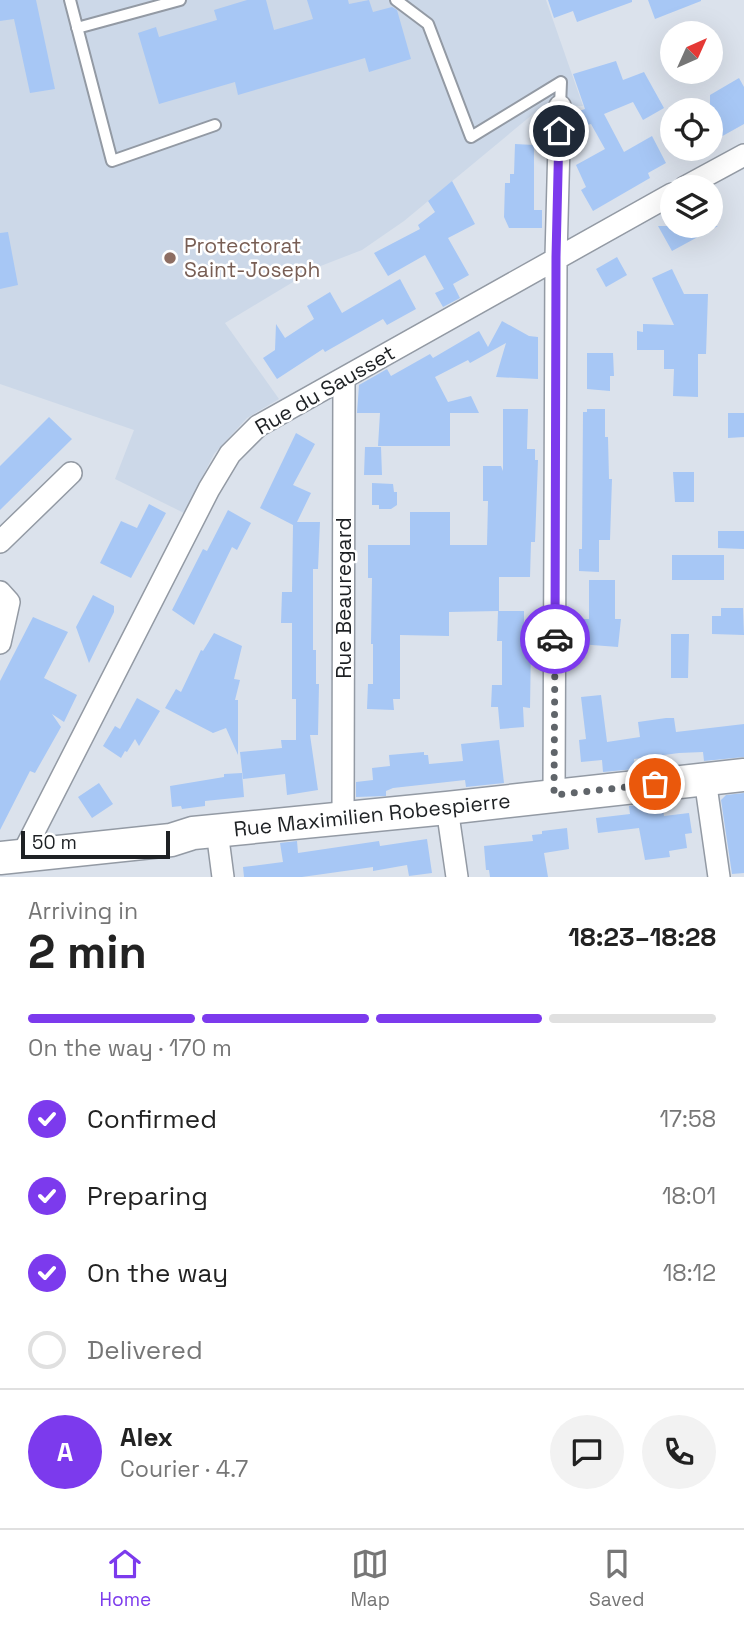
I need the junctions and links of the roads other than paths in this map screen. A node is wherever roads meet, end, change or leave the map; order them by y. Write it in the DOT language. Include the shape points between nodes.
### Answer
graph roads {
  1 [pos="70,0"];
  2 [pos="180,0"];
  3 [pos="396,0"];
  4 [pos="77,28"];
  5 [pos="560,106"];
  6 [pos="215,125"];
  7 [pos="744,155"];
  8 [pos="707,175"];
  9 [pos="660,201"];
  10 [pos="556,257"];
  11 [pos="344,378"];
  12 [pos="71,473"];
  13 [pos="0,542"];
  14 [pos="0,592"];
  15 [pos="0,643"];
  16 [pos="744,775"];
  17 [pos="705,779"];
  18 [pos="554,795"];
  19 [pos="447,808"];
  20 [pos="343,817"];
  21 [pos="216,831"];
  22 [pos="11,856"];
  23 [pos="223,877"];
  24 [pos="457,877"];
  25 [pos="719,877"];
  1 -- 4 [label="lane"];
  2 -- 4 [label="lane"];
  3 -- 5 [label="lane" via="428,24 471,136 561,82"];
  4 -- 6 [label="lane" via="112,160"];
  5 -- 10 [label="street"];
  7 -- 8 [label="street"];
  9 -- 10 [label="street, Rue du Sausset"];
  10 -- 11 [label="street, Rue du Sausset"];
  10 -- 18 [label="street"];
  11 -- 20 [label="street, Rue Beauregard"];
  11 -- 22 [label="street, Rue du Sausset" via="258,426 230,454"];
  12 -- 13 [label="street"];
  14 -- 15 [label="street" via="9,602"];
  16 -- 17 [label="street, Rue Maximilien Robespierre"];
  17 -- 18 [label="street, Rue Maximilien Robespierre"];
  17 -- 25 [label="street"];
  18 -- 19 [label="street, Rue Maximilien Robespierre"];
  19 -- 20 [label="street, Rue Maximilien Robespierre"];
  19 -- 24 [label="street"];
  20 -- 21 [label="street, Rue Maximilien Robespierre"];
  21 -- 22 [label="street, Rue Maximilien Robespierre"];
  21 -- 23 [label="street"];
}
